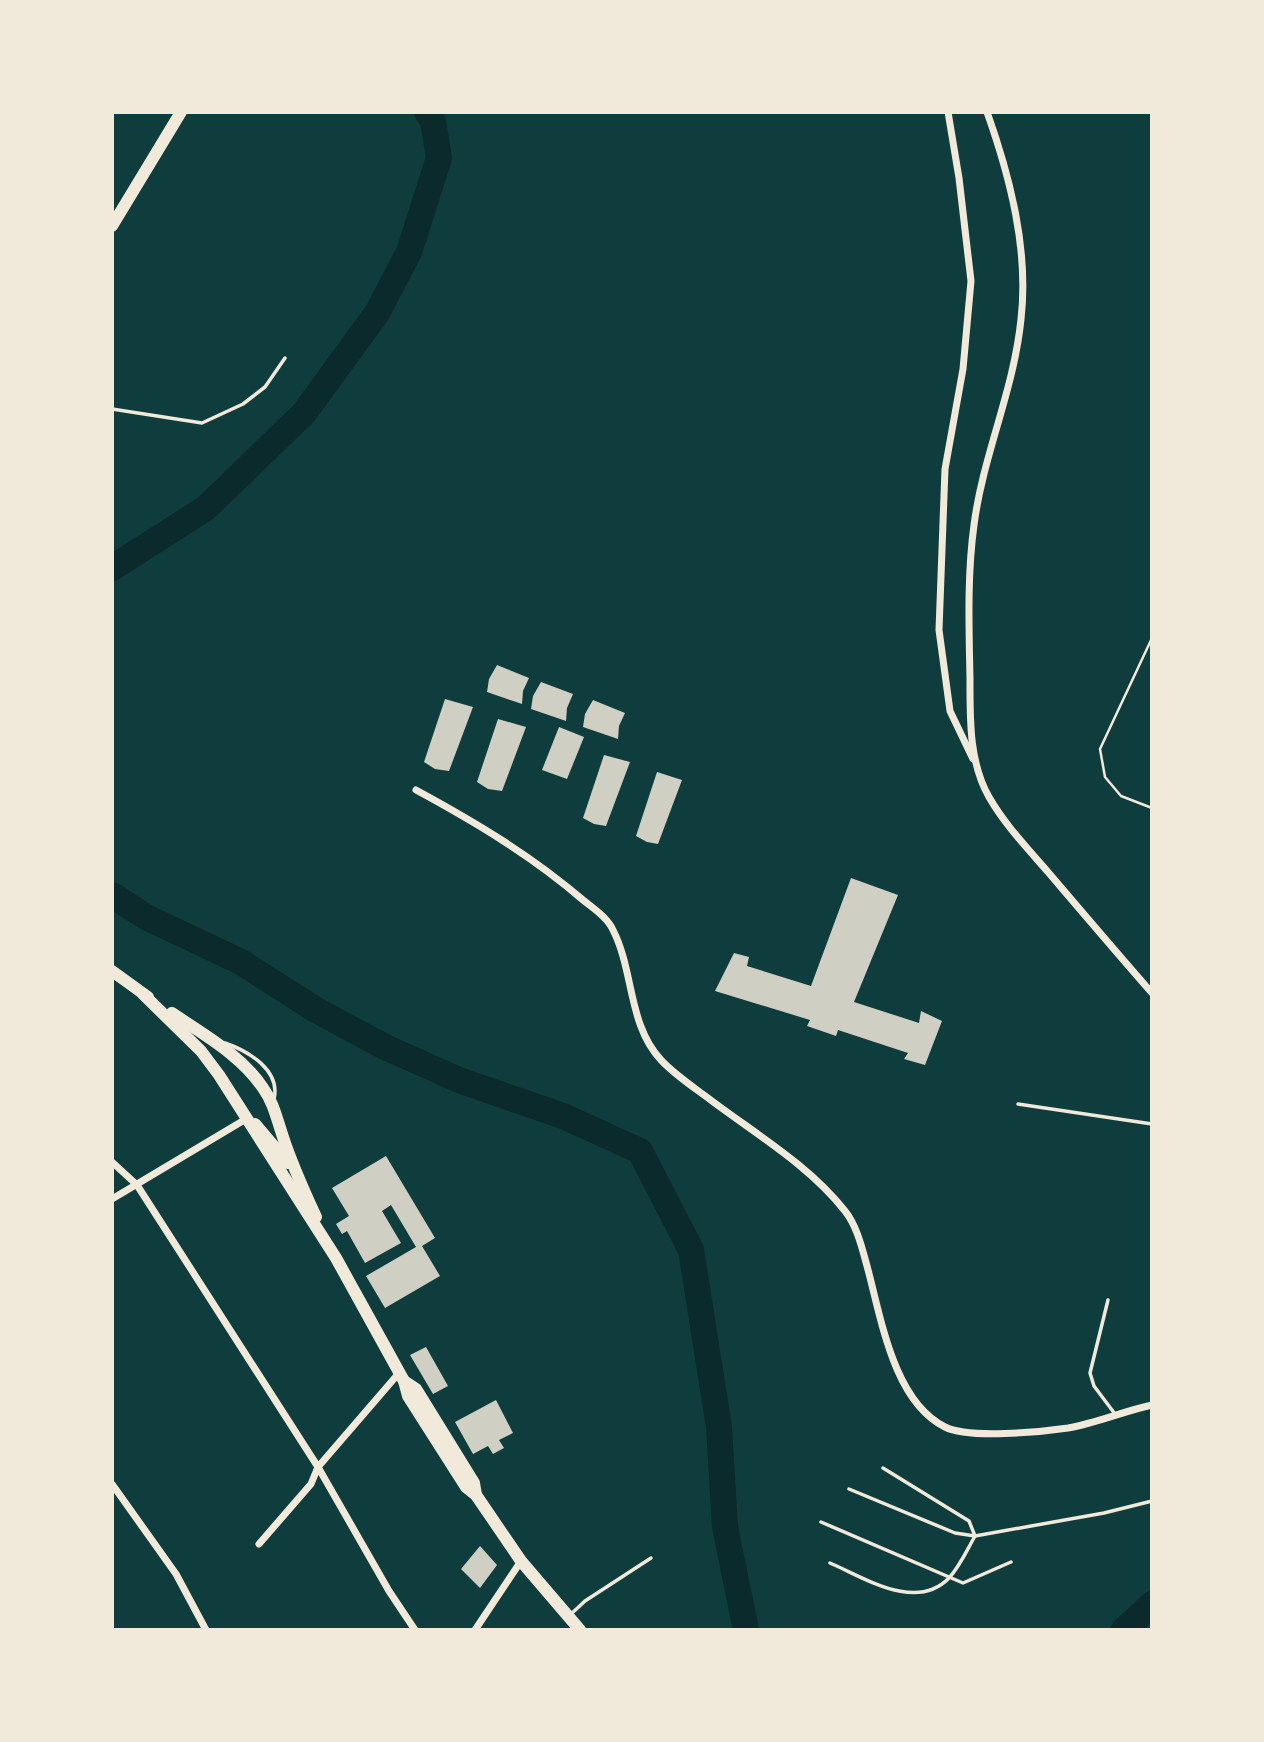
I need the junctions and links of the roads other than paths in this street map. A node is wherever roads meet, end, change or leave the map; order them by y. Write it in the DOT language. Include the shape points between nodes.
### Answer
graph roads {
  1 [pos="181,112"];
  2 [pos="948,112"];
  3 [pos="987,112"];
  4 [pos="112,226"];
  5 [pos="285,358"];
  6 [pos="112,409"];
  7 [pos="978,769"];
  8 [pos="416,790"];
  9 [pos="112,971"];
  10 [pos="1152,993"];
  11 [pos="143,994"];
  12 [pos="1018,1104"];
  13 [pos="246,1119"];
  14 [pos="1152,1124"];
  15 [pos="112,1162"];
  16 [pos="296,1174"];
  17 [pos="137,1185"];
  18 [pos="112,1199"];
  19 [pos="335,1258"];
  20 [pos="1108,1300"];
  21 [pos="402,1377"];
  22 [pos="1152,1405"];
  23 [pos="1115,1415"];
  24 [pos="318,1466"];
  25 [pos="883,1468"];
  26 [pos="112,1483"];
  27 [pos="849,1489"];
  28 [pos="1152,1501"];
  29 [pos="821,1522"];
  30 [pos="975,1536"];
  31 [pos="259,1544"];
  32 [pos="651,1558"];
  33 [pos="521,1561"];
  34 [pos="1011,1562"];
  35 [pos="830,1563"];
  36 [pos="951,1576"];
  37 [pos="568,1616"];
  38 [pos="206,1630"];
  39 [pos="415,1630"];
  40 [pos="475,1630"];
  41 [pos="580,1630"];
  1 -- 4 [label="main road"];
  2 -- 7 [label="street" via="971,281 964,369 945,469 939,630 950,711"];
  3 -- 7 [label="street" via="1002,154 1022,256 1021,318 974,524 969,590 970,716"];
  5 -- 6 [label="lane" via="265,387 243,404 202,423"];
  7 -- 10 [label="street" via="989,798 1020,838"];
  8 -- 23 [label="street" via="548,870 612,926 652,1050 692,1087 812,1176 846,1213 860,1240 902,1381 922,1410 946,1428 1003,1433 1069,1428"];
  9 -- 11 [label="main road"];
  11 -- 13 [label="main road" via="201,1051"];
  11 -- 16 [label="main road" via="251,1072 273,1105"];
  12 -- 14 [label="lane"];
  13 -- 16 [label="main road" via="262,1130"];
  13 -- 17 [label="street"];
  13 -- 19 [label="main road"];
  15 -- 17 [label="street"];
  16 -- 19 [label="main road"];
  17 -- 18 [label="street"];
  17 -- 24 [label="street"];
  19 -- 21 [label="main road"];
  20 -- 23 [label="lane" via="1090,1373"];
  21 -- 24 [label="street"];
  21 -- 33 [label="main road" via="416,1389 474,1483 476,1495"];
  22 -- 23 [label="street"];
  24 -- 31 [label="street" via="311,1483"];
  24 -- 39 [label="street"];
  25 -- 30 [label="lane" via="969,1521"];
  26 -- 38 [label="street" via="176,1574"];
  27 -- 30 [label="lane" via="955,1533"];
  28 -- 30 [label="lane"];
  29 -- 36 [label="lane"];
  30 -- 36 [label="lane"];
  32 -- 37 [label="lane"];
  33 -- 37 [label="main road"];
  33 -- 40 [label="street"];
  34 -- 36 [label="lane" via="963,1583"];
  35 -- 36 [label="lane" via="891,1589 914,1593 929,1592"];
  37 -- 41 [label="main road"];
}
